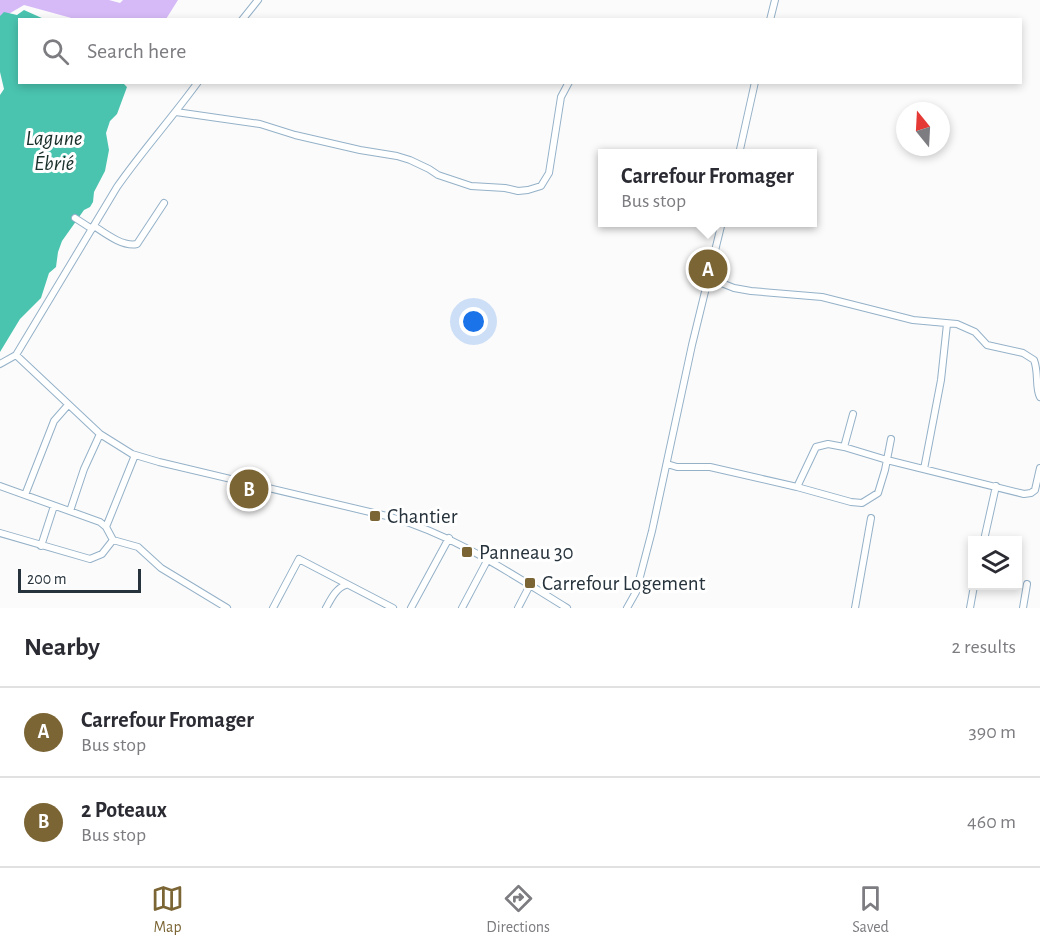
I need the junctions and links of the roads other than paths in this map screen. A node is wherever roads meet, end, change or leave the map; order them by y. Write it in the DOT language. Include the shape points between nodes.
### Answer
graph roads {
  1 [pos="258,0"];
  2 [pos="775,0"];
  3 [pos="244,18"];
  4 [pos="770,18"];
  5 [pos="197,84"];
  6 [pos="568,84"];
  7 [pos="755,84"];
  8 [pos="176,112"];
  9 [pos="740,149"];
  10 [pos="164,203"];
  11 [pos="75,218"];
  12 [pos="721,227"];
  13 [pos="93,228"];
  14 [pos="709,278"];
  15 [pos="947,324"];
  16 [pos="16,355"];
  17 [pos="0,364"];
  18 [pos="1040,397"];
  19 [pos="68,405"];
  20 [pos="853,414"];
  21 [pos="100,434"];
  22 [pos="891,439"];
  23 [pos="844,447"];
  24 [pos="135,455"];
  25 [pos="887,460"];
  26 [pos="667,464"];
  27 [pos="1040,468"];
  28 [pos="924,469"];
  29 [pos="0,486"];
  30 [pos="996,486"];
  31 [pos="797,487"];
  32 [pos="26,495"];
  33 [pos="54,506"];
  34 [pos="70,511"];
  35 [pos="871,518"];
  36 [pos="106,527"];
  37 [pos="0,532"];
  38 [pos="985,536"];
  39 [pos="449,538"];
  40 [pos="113,540"];
  41 [pos="41,546"];
  42 [pos="488,559"];
  43 [pos="1027,584"];
  44 [pos="347,585"];
  45 [pos="530,585"];
  46 [pos="973,590"];
  47 [pos="227,608"];
  48 [pos="273,608"];
  49 [pos="326,608"];
  50 [pos="393,608"];
  51 [pos="411,608"];
  52 [pos="462,608"];
  53 [pos="518,608"];
  54 [pos="567,608"];
  55 [pos="627,608"];
  56 [pos="855,608"];
  57 [pos="970,608"];
  58 [pos="1023,608"];
  1 -- 3 [label="street"];
  2 -- 4 [label="street"];
  5 -- 8 [label="street"];
  6 -- 8 [label="street" via="561,97 545,181 537,188 518,191 462,183 438,176 410,160 265,125"];
  7 -- 9 [label="street"];
  8 -- 13 [label="street" via="133,163"];
  10 -- 13 [label="street" via="140,241 133,245"];
  11 -- 13 [label="street"];
  12 -- 14 [label="street"];
  13 -- 16 [label="street"];
  14 -- 15 [label="street" via="734,288 822,297 913,320"];
  14 -- 26 [label="street"];
  15 -- 18 [label="street" via="975,332 990,346 1029,356 1036,364"];
  15 -- 28 [label="street"];
  16 -- 17 [label="street"];
  16 -- 19 [label="street"];
  19 -- 21 [label="street"];
  19 -- 32 [label="street" via="54,421"];
  20 -- 23 [label="street"];
  21 -- 24 [label="street"];
  21 -- 34 [label="street"];
  22 -- 25 [label="street"];
  23 -- 25 [label="street"];
  23 -- 31 [label="street" via="816,447"];
  24 -- 36 [label="street"];
  24 -- 39 [label="street" via="392,517"];
  25 -- 28 [label="street"];
  25 -- 31 [label="street" via="878,493 862,503"];
  26 -- 31 [label="street" via="710,467"];
  26 -- 55 [label="street" via="636,592"];
  27 -- 30 [label="street" via="1031,494"];
  28 -- 30 [label="street"];
  29 -- 32 [label="street"];
  30 -- 38 [label="street"];
  32 -- 33 [label="street"];
  33 -- 34 [label="street"];
  33 -- 41 [label="street"];
  34 -- 36 [label="street"];
  35 -- 56 [label="street"];
  36 -- 40 [label="street"];
  37 -- 41 [label="street"];
  39 -- 42 [label="street"];
  39 -- 51 [label="street"];
  40 -- 41 [label="street" via="102,554 90,559"];
  40 -- 47 [label="street" via="138,547 161,568"];
  42 -- 45 [label="street"];
  42 -- 52 [label="street"];
  43 -- 58 [label="street"];
  44 -- 48 [label="street" via="299,559"];
  44 -- 49 [label="street" via="340,587"];
  44 -- 50 [label="street"];
  45 -- 53 [label="street"];
  45 -- 54 [label="street"];
  46 -- 57 [label="street"];
}
